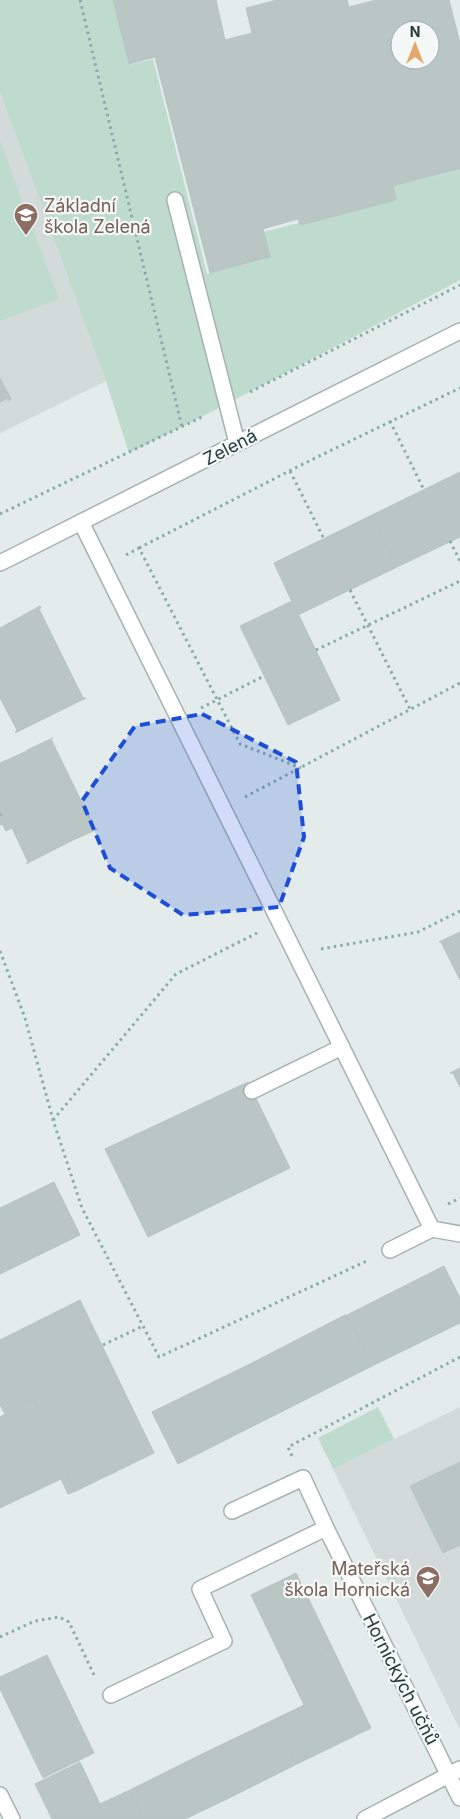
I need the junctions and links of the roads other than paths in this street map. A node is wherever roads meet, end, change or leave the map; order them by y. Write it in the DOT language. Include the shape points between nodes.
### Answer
graph roads {
  1 [pos="175,200"];
  2 [pos="460,330"];
  3 [pos="237,443"];
  4 [pos="82,522"];
  5 [pos="0,563"];
  6 [pos="342,1047"];
  7 [pos="252,1091"];
  8 [pos="432,1229"];
  9 [pos="460,1234"];
  10 [pos="390,1250"];
  11 [pos="232,1511"];
  12 [pos="326,1528"];
  13 [pos="112,1694"];
  14 [pos="454,1771"];
  15 [pos="0,1795"];
  16 [pos="460,1798"];
  17 [pos="12,1819"];
  18 [pos="365,1819"];
  1 -- 3 [label="street"];
  2 -- 3 [label="street, Zelená"];
  3 -- 4 [label="street, Zelená"];
  4 -- 5 [label="street, Zelená"];
  4 -- 6 [label="street"];
  6 -- 7 [label="street"];
  6 -- 8 [label="street"];
  8 -- 9 [label="street"];
  8 -- 10 [label="street"];
  11 -- 12 [label="street, Hornických učňů" via="302,1478"];
  12 -- 13 [label="street" via="200,1589 224,1641"];
  12 -- 14 [label="street, Hornických učňů"];
  14 -- 16 [label="street, Hornických učňů"];
  14 -- 18 [label="street"];
  15 -- 17 [label="street"];
}
